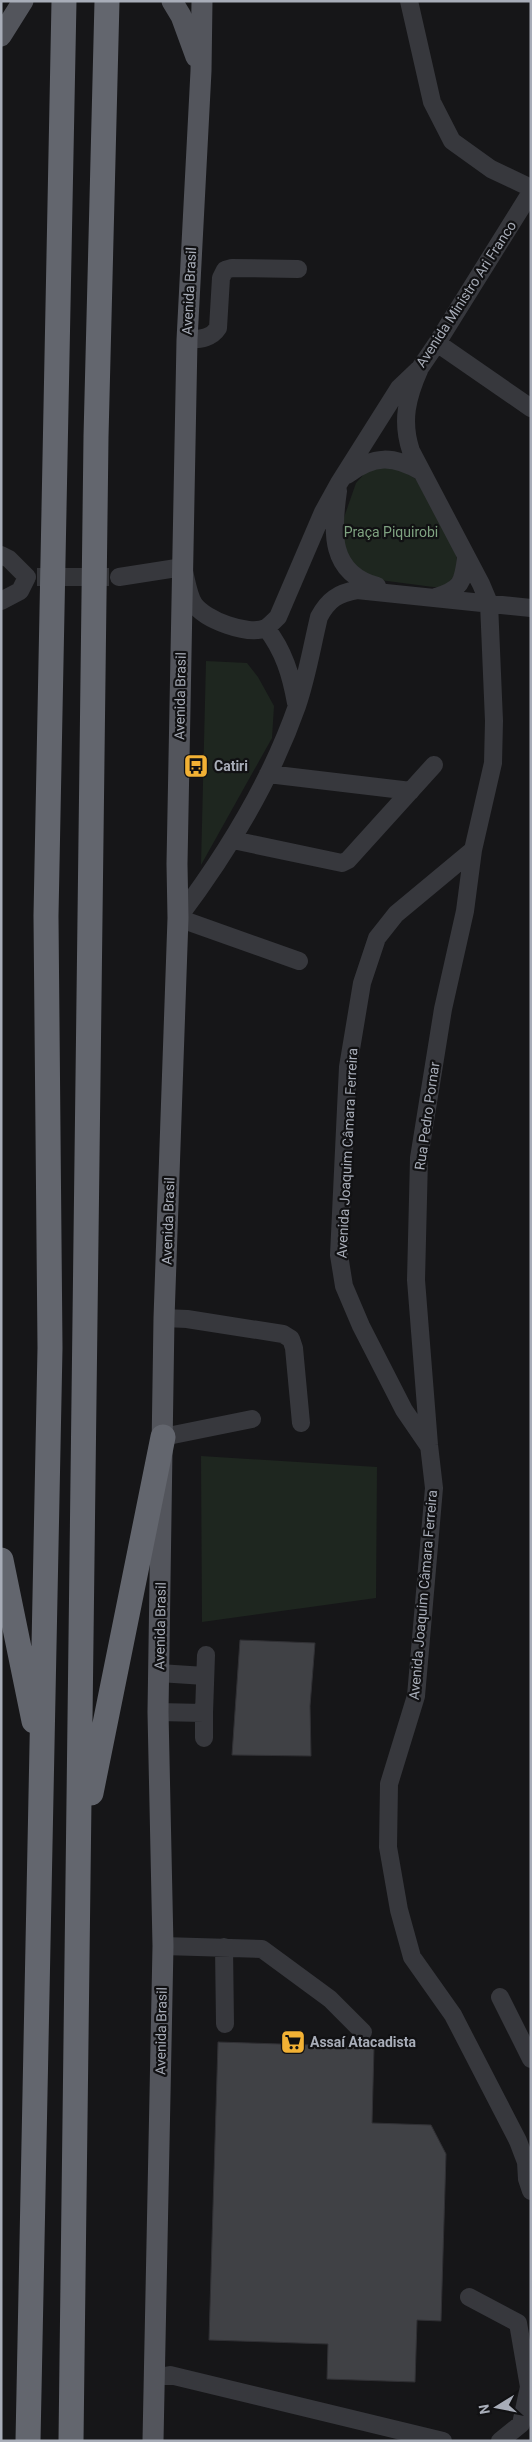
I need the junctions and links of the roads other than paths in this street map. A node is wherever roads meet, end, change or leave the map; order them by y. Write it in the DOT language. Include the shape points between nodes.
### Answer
graph roads {
  1 [pos="23,1"];
  2 [pos="64,1"];
  3 [pos="106,1"];
  4 [pos="172,1"];
  5 [pos="202,1"];
  6 [pos="409,1"];
  7 [pos="426,1"];
  8 [pos="415,19"];
  9 [pos="1,36"];
  10 [pos="201,71"];
  11 [pos="531,188"];
  12 [pos="531,192"];
  13 [pos="298,269"];
  14 [pos="187,340"];
  15 [pos="436,344"];
  16 [pos="420,368"];
  17 [pos="531,408"];
  18 [pos="422,472"];
  19 [pos="342,479"];
  20 [pos="1,554"];
  21 [pos="466,558"];
  22 [pos="183,567"];
  23 [pos="119,577"];
  24 [pos="403,593"];
  25 [pos="436,597"];
  26 [pos="1,602"];
  27 [pos="488,603"];
  28 [pos="531,608"];
  29 [pos="266,628"];
  30 [pos="297,706"];
  31 [pos="434,765"];
  32 [pos="268,774"];
  33 [pos="411,791"];
  34 [pos="233,840"];
  35 [pos="473,850"];
  36 [pos="178,918"];
  37 [pos="299,961"];
  38 [pos="164,1318"];
  39 [pos="252,1419"];
  40 [pos="301,1422"];
  41 [pos="163,1437"];
  42 [pos="428,1445"];
  43 [pos="1,1560"];
  44 [pos="206,1655"];
  45 [pos="159,1673"];
  46 [pos="204,1676"];
  47 [pos="158,1712"];
  48 [pos="204,1713"];
  49 [pos="204,1738"];
  50 [pos="44,1767"];
  51 [pos="79,1852"];
  52 [pos="163,1946"];
  53 [pos="224,1947"];
  54 [pos="500,1997"];
  55 [pos="225,2024"];
  56 [pos="363,2032"];
  57 [pos="531,2059"];
  58 [pos="528,2160"];
  59 [pos="531,2191"];
  60 [pos="469,2297"];
  61 [pos="153,2378"];
  62 [pos="28,2441"];
  63 [pos="71,2441"];
  64 [pos="152,2441"];
  65 [pos="443,2441"];
  66 [pos="500,2441"];
  1 -- 9 [label="main road"];
  2 -- 50 [label="highway" via="46,916 50,1348"];
  3 -- 51 [label="highway" via="96,437"];
  4 -- 10 [label="main road" via="181,16"];
  5 -- 10 [label="main road, Avenida Brasil"];
  6 -- 8 [label="street"];
  7 -- 8 [label="street"];
  8 -- 11 [label="street" via="432,102 452,141 491,169"];
  10 -- 14 [label="main road, Avenida Brasil"];
  12 -- 15 [label="street, Avenida Ministro Ari Franco"];
  13 -- 14 [label="street" via="225,270 221,278 218,328 206,338"];
  14 -- 22 [label="main road, Avenida Brasil"];
  15 -- 16 [label="street, Avenida Ministro Ari Franco"];
  15 -- 17 [label="street"];
  16 -- 18 [label="street" via="408,396 405,420 408,443"];
  16 -- 19 [label="street, Avenida Ministro Ari Franco" via="399,388"];
  18 -- 19 [label="street" via="408,463 380,459 358,467"];
  18 -- 21 [label="street"];
  19 -- 24 [label="street" via="335,537 338,554 353,575 365,583"];
  19 -- 29 [label="street, Avenida Ministro Ari Franco" via="323,512 278,618"];
  20 -- 26 [label="street" via="32,577 20,591"];
  21 -- 25 [label="street" via="458,588"];
  21 -- 27 [label="street"];
  22 -- 23 [label="street"];
  22 -- 29 [label="street" via="193,603 202,614 237,627"];
  22 -- 36 [label="main road, Avenida Brasil"];
  24 -- 25 [label="street"];
  24 -- 30 [label="street" via="357,590 334,596 319,617"];
  25 -- 27 [label="street"];
  27 -- 28 [label="street"];
  27 -- 35 [label="street, Rua Pedro Pornar" via="493,763"];
  29 -- 30 [label="street" via="276,641 292,677"];
  30 -- 32 [label="street"];
  31 -- 33 [label="street"];
  32 -- 33 [label="street"];
  32 -- 34 [label="street"];
  33 -- 34 [label="street" via="342,863"];
  34 -- 36 [label="street"];
  35 -- 42 [label="street, Rua Pedro Pornar" via="465,911 443,1009 419,1158 416,1280"];
  35 -- 42 [label="street, Avenida Joaquim Câmara Ferreira" via="396,914 377,938 362,983 348,1066 339,1254 344,1286 404,1410"];
  36 -- 37 [label="street"];
  36 -- 38 [label="main road, Avenida Brasil"];
  38 -- 40 [label="street" via="283,1334 291,1339"];
  38 -- 41 [label="main road, Avenida Brasil"];
  39 -- 41 [label="street"];
  41 -- 45 [label="main road, Avenida Brasil"];
  41 -- 51 [label="highway"];
  42 -- 58 [label="street, Avenida Joaquim Câmara Ferreira" via="434,1488 416,1696 389,1784 388,1847 399,1910 412,1956 453,2015"];
  43 -- 50 [label="highway"];
  44 -- 46 [label="street"];
  45 -- 46 [label="street"];
  45 -- 47 [label="main road, Avenida Brasil"];
  46 -- 48 [label="street"];
  47 -- 48 [label="street"];
  47 -- 52 [label="main road, Avenida Brasil"];
  48 -- 49 [label="street"];
  50 -- 62 [label="highway"];
  51 -- 63 [label="highway"];
  52 -- 53 [label="street"];
  52 -- 61 [label="main road, Avenida Brasil"];
  53 -- 55 [label="street"];
  53 -- 56 [label="street" via="262,1950 330,1999"];
  54 -- 57 [label="street"];
  58 -- 59 [label="street, Avenida Joaquim Câmara Ferreira" via="527,2180"];
  60 -- 66 [label="street" via="518,2323 529,2388 521,2424"];
  61 -- 64 [label="main road, Avenida Brasil"];
  61 -- 65 [label="street" via="170,2374"];
}
